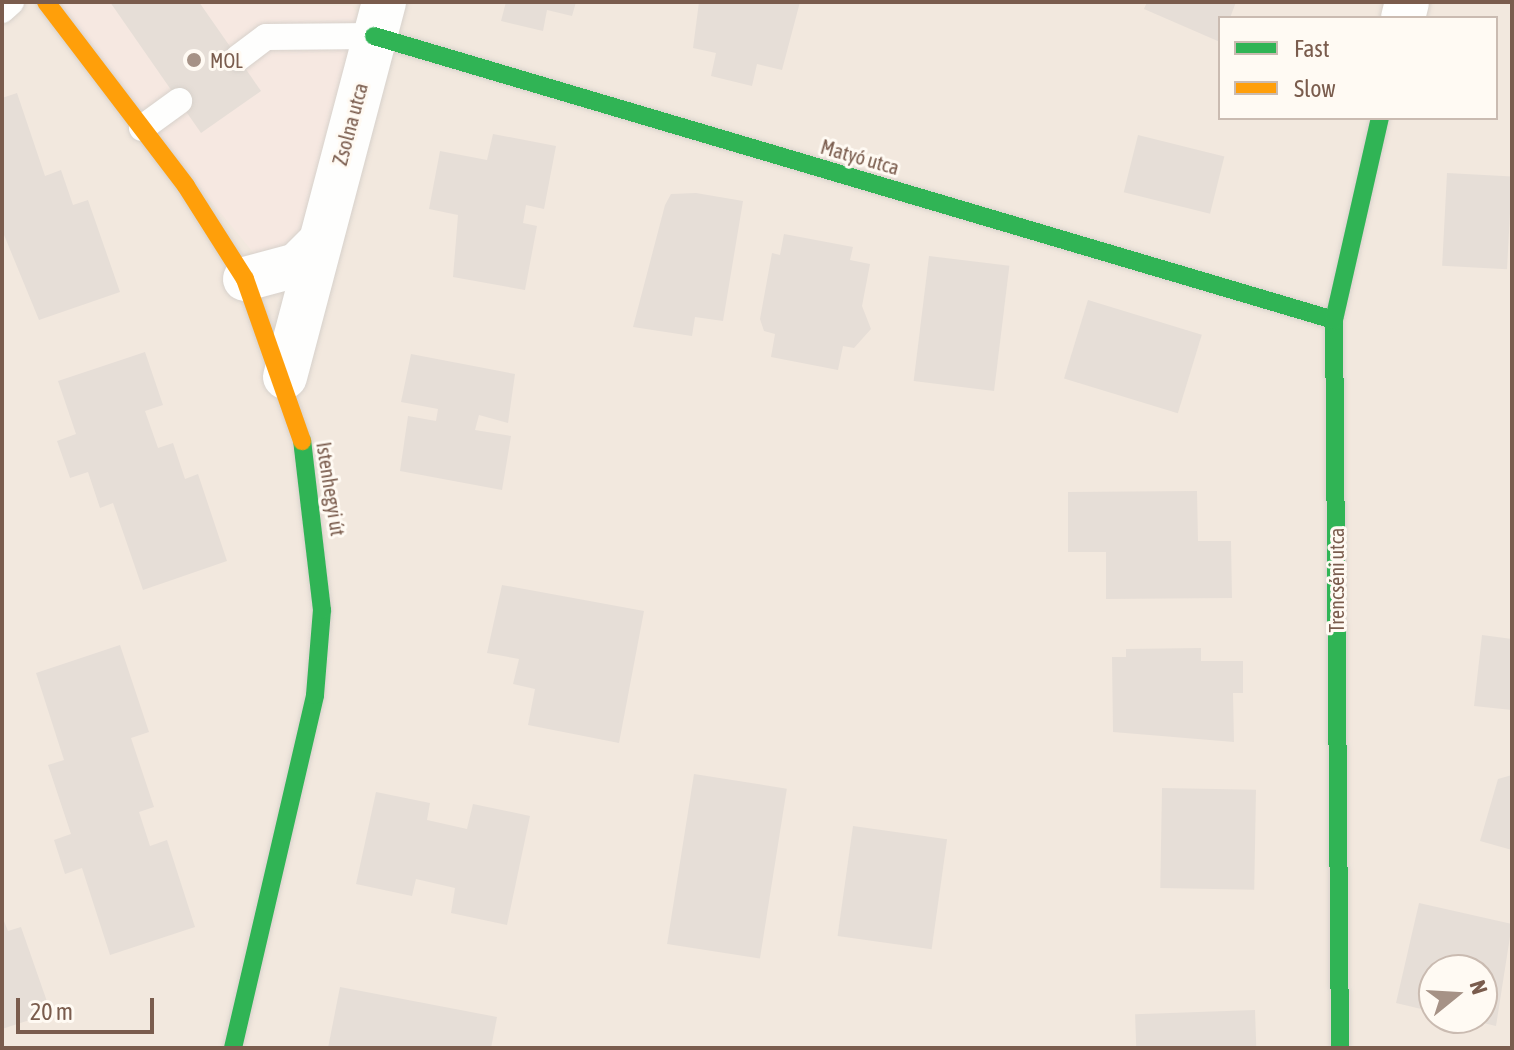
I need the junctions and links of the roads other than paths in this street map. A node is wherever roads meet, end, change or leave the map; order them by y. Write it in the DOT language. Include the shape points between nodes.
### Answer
graph roads {
  1 [pos="11,2"];
  2 [pos="46,2"];
  3 [pos="2,10"];
  4 [pos="379,19"];
  5 [pos="238,58"];
  6 [pos="179,101"];
  7 [pos="1380,120"];
  8 [pos="142,128"];
  9 [pos="317,245"];
  10 [pos="245,279"];
  11 [pos="1334,320"];
  12 [pos="285,377"];
  13 [pos="233,1048"];
  14 [pos="1340,1048"];
  1 -- 3 [label="lane"];
  2 -- 8 [label="street, Istenhegyi út"];
  4 -- 5 [label="lane" via="266,37"];
  4 -- 9 [label="street, Zsolna utca"];
  4 -- 11 [label="street, Matyó utca"];
  6 -- 8 [label="lane"];
  7 -- 11 [label="street, Trencséni utca"];
  8 -- 10 [label="street, Istenhegyi út"];
  9 -- 10 [label="street" via="297,265"];
  9 -- 12 [label="street, Zsolna utca"];
  10 -- 12 [label="street, Istenhegyi út"];
  11 -- 14 [label="street, Trencséni utca"];
  12 -- 13 [label="street, Istenhegyi út" via="317,525 322,610 315,695"];
}
